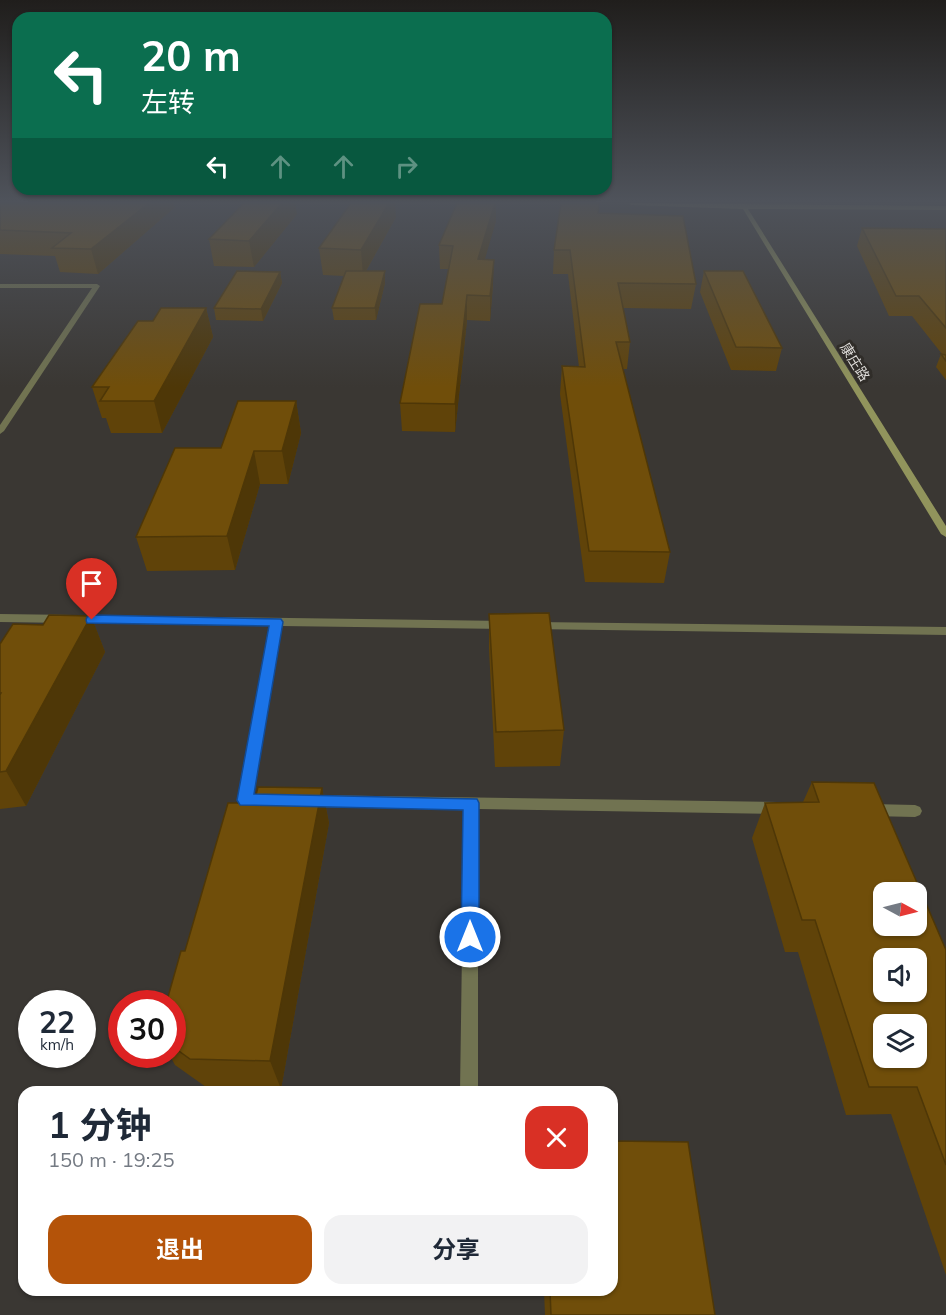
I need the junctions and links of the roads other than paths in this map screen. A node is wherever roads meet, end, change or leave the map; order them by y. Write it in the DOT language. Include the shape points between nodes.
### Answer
graph roads {
  1 [pos="780,264"];
  2 [pos="0,286"];
  3 [pos="0,431"];
  4 [pos="946,534"];
  5 [pos="0,618"];
  6 [pos="276,622"];
  7 [pos="946,631"];
  8 [pos="471,803"];
  9 [pos="795,809"];
  10 [pos="855,810"];
  11 [pos="915,811"];
  12 [pos="469,1086"];
  1 -- 4 [label="street, 康庄路"];
  2 -- 3 [label="street" via="97,286"];
  5 -- 6 [label="street"];
  6 -- 7 [label="street"];
  6 -- 8 [label="street" via="245,800"];
  8 -- 9 [label="street"];
  8 -- 12 [label="street"];
  10 -- 11 [label="street"];
}
